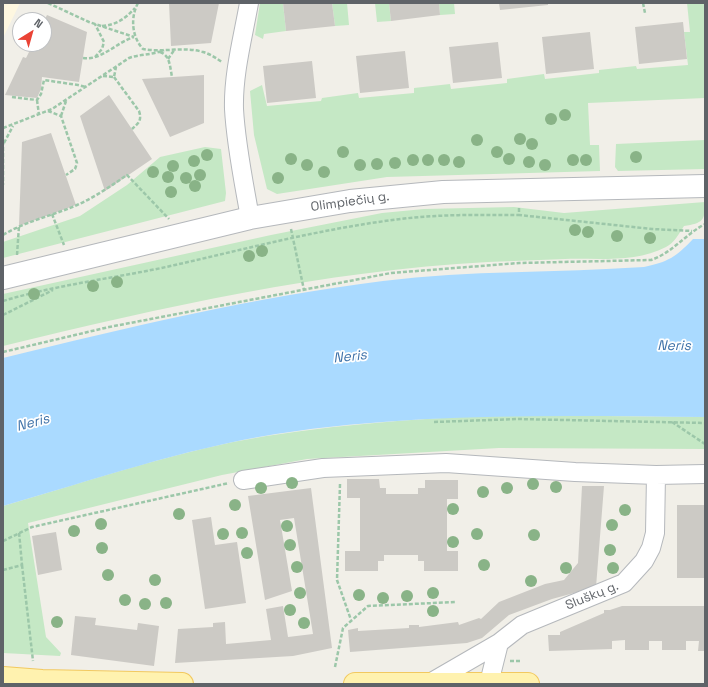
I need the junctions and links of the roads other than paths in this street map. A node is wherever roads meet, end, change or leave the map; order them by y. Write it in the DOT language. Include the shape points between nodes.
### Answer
graph roads {
  1 [pos="249,3"];
  2 [pos="705,186"];
  3 [pos="250,218"];
  4 [pos="10,276"];
  5 [pos="705,474"];
  6 [pos="656,475"];
  7 [pos="242,480"];
  8 [pos="498,643"];
  9 [pos="3,678"];
  10 [pos="430,683"];
  11 [pos="489,683"];
  12 [pos="182,684"];
  13 [pos="356,684"];
  14 [pos="528,684"];
  1 -- 3 [label="street" via="236,79 234,109"];
  2 -- 3 [label="street, Olimpiečių g." via="443,192 350,201"];
  3 -- 4 [label="street, Olimpiečių g."];
  5 -- 6 [label="street"];
  6 -- 7 [label="street" via="446,463 322,468"];
  6 -- 8 [label="street, Sluškų g." via="655,533 651,548 636,572 624,583 609,590 522,625"];
  8 -- 10 [label="street, Sluškų g."];
  8 -- 11 [label="street"];
  9 -- 12 [label="main road"];
  10 -- 11 [label="main road"];
  10 -- 13 [label="main road"];
  11 -- 14 [label="main road"];
}
